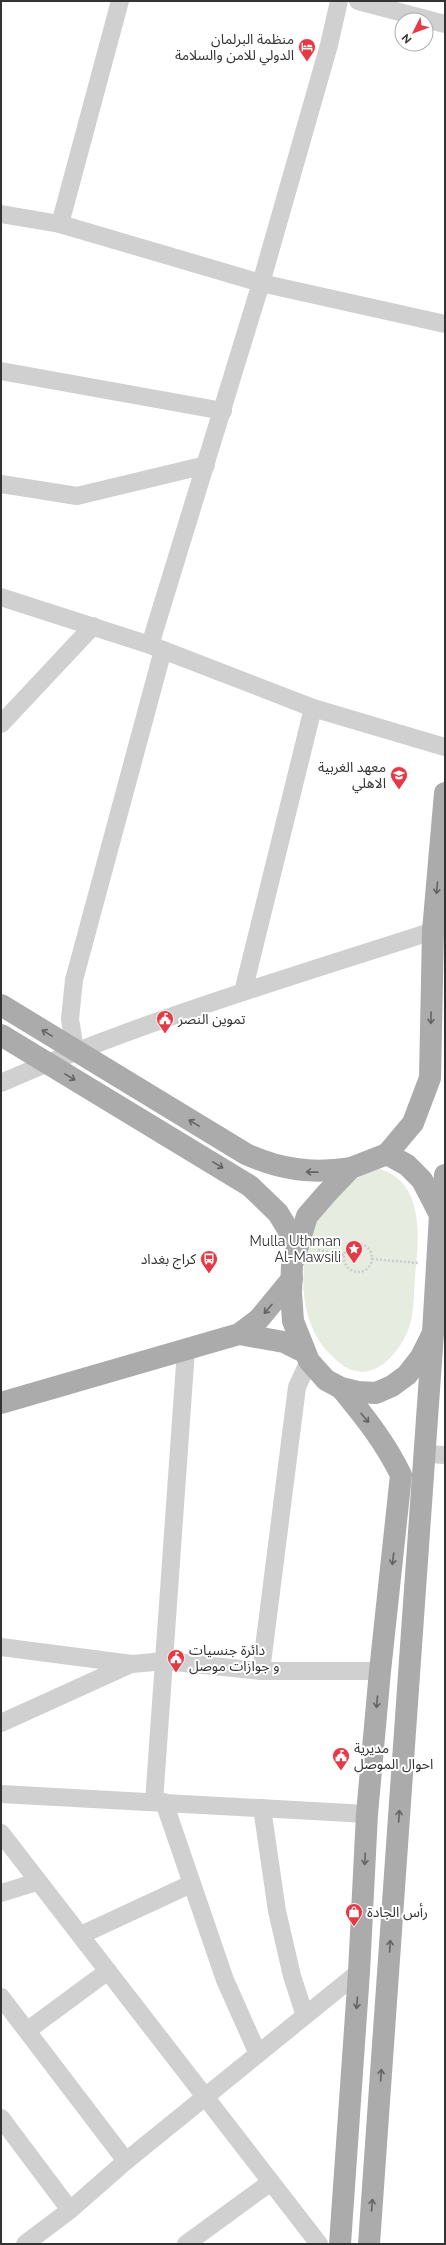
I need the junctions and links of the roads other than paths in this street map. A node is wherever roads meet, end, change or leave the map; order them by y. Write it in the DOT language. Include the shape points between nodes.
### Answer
graph roads {
  1 [pos="120,1"];
  2 [pos="339,1"];
  3 [pos="358,1"];
  4 [pos="445,24"];
  5 [pos="1,214"];
  6 [pos="60,224"];
  7 [pos="261,283"];
  8 [pos="445,324"];
  9 [pos="1,371"];
  10 [pos="223,411"];
  11 [pos="206,465"];
  12 [pos="1,484"];
  13 [pos="1,597"];
  14 [pos="93,626"];
  15 [pos="156,648"];
  16 [pos="313,708"];
  17 [pos="1,724"];
  18 [pos="445,748"];
  19 [pos="445,793"];
  20 [pos="433,930"];
  21 [pos="243,992"];
  22 [pos="1,1005"];
  23 [pos="1,1035"];
  24 [pos="76,1050"];
  25 [pos="47,1063"];
  26 [pos="1,1083"];
  27 [pos="386,1154"];
  28 [pos="351,1168"];
  29 [pos="445,1175"];
  30 [pos="440,1215"];
  31 [pos="298,1246"];
  32 [pos="292,1278"];
  33 [pos="433,1333"];
  34 [pos="239,1334"];
  35 [pos="186,1350"];
  36 [pos="307,1356"];
  37 [pos="341,1388"];
  38 [pos="1,1403"];
  39 [pos="435,1454"];
  40 [pos="1,1647"];
  41 [pos="165,1661"];
  42 [pos="132,1664"];
  43 [pos="261,1671"];
  44 [pos="380,1671"];
  45 [pos="1,1722"];
  46 [pos="1,1794"];
  47 [pos="159,1802"];
  48 [pos="262,1808"];
  49 [pos="367,1814"];
  50 [pos="1,1833"];
  51 [pos="37,1882"];
  52 [pos="191,1884"];
  53 [pos="1,1892"];
  54 [pos="81,1935"];
  55 [pos="108,1971"];
  56 [pos="359,1972"];
  57 [pos="1,1997"];
  58 [pos="305,2016"];
  59 [pos="28,2030"];
  60 [pos="258,2054"];
  61 [pos="206,2098"];
  62 [pos="1,2118"];
  63 [pos="126,2161"];
  64 [pos="270,2182"];
  65 [pos="70,2210"];
  66 [pos="25,2244"];
  67 [pos="186,2244"];
  68 [pos="319,2244"];
  69 [pos="340,2244"];
  70 [pos="369,2244"];
  1 -- 6 [label="street"];
  2 -- 7 [label="street" via="329,45"];
  3 -- 4 [label="street"];
  5 -- 6 [label="street"];
  6 -- 7 [label="street"];
  7 -- 8 [label="street"];
  7 -- 10 [label="street"];
  9 -- 10 [label="street"];
  10 -- 11 [label="street"];
  11 -- 12 [label="street" via="77,496"];
  11 -- 15 [label="street"];
  13 -- 14 [label="street"];
  14 -- 15 [label="street"];
  14 -- 17 [label="street"];
  15 -- 16 [label="street"];
  15 -- 24 [label="street" via="74,980 70,1019"];
  16 -- 18 [label="street"];
  16 -- 21 [label="street"];
  19 -- 20 [label="main road, one-way"];
  20 -- 21 [label="street"];
  20 -- 27 [label="main road, one-way" via="430,1078 413,1123"];
  21 -- 24 [label="street"];
  24 -- 22 [label="main road, one-way"];
  23 -- 25 [label="main road"];
  24 -- 25 [label="street"];
  28 -- 24 [label="main road, one-way" via="308,1172 265,1163 246,1154"];
  25 -- 26 [label="street"];
  25 -- 31 [label="main road, one-way" via="250,1186 278,1213"];
  27 -- 28 [label="main road"];
  27 -- 30 [label="main road" via="407,1165 422,1180"];
  28 -- 31 [label="main road" via="307,1216"];
  29 -- 30 [label="main road"];
  30 -- 33 [label="main road"];
  31 -- 32 [label="main road" via="292,1265"];
  32 -- 34 [label="main road, one-way" via="259,1319"];
  32 -- 36 [label="main road" via="293,1321"];
  33 -- 37 [label="main road" via="421,1357 407,1375 392,1386 376,1393"];
  33 -- 39 [label="main road"];
  34 -- 35 [label="main road"];
  34 -- 36 [label="main road" via="284,1342"];
  35 -- 38 [label="main road"];
  35 -- 41 [label="street"];
  36 -- 37 [label="main road" via="326,1380"];
  36 -- 43 [label="street" via="297,1388"];
  37 -- 44 [label="main road, one-way" via="374,1428 401,1475"];
  70 -- 39 [label="main road, one-way"];
  40 -- 42 [label="street"];
  41 -- 42 [label="street"];
  41 -- 43 [label="street"];
  41 -- 47 [label="street"];
  42 -- 45 [label="street"];
  43 -- 44 [label="street"];
  44 -- 49 [label="main road, one-way"];
  46 -- 47 [label="street"];
  47 -- 48 [label="street"];
  47 -- 52 [label="street"];
  48 -- 49 [label="street"];
  48 -- 58 [label="street" via="277,1911 292,1976"];
  49 -- 56 [label="main road, one-way"];
  50 -- 51 [label="street"];
  51 -- 53 [label="street"];
  51 -- 54 [label="street"];
  52 -- 54 [label="street"];
  52 -- 60 [label="street" via="225,1980"];
  54 -- 55 [label="street"];
  55 -- 59 [label="street"];
  55 -- 61 [label="street"];
  56 -- 58 [label="street"];
  56 -- 69 [label="main road, one-way"];
  57 -- 59 [label="street"];
  58 -- 60 [label="street"];
  59 -- 63 [label="street"];
  60 -- 61 [label="street"];
  61 -- 63 [label="street"];
  61 -- 64 [label="street"];
  62 -- 65 [label="street"];
  63 -- 65 [label="street"];
  64 -- 67 [label="street"];
  64 -- 68 [label="street"];
  65 -- 66 [label="street"];
}
